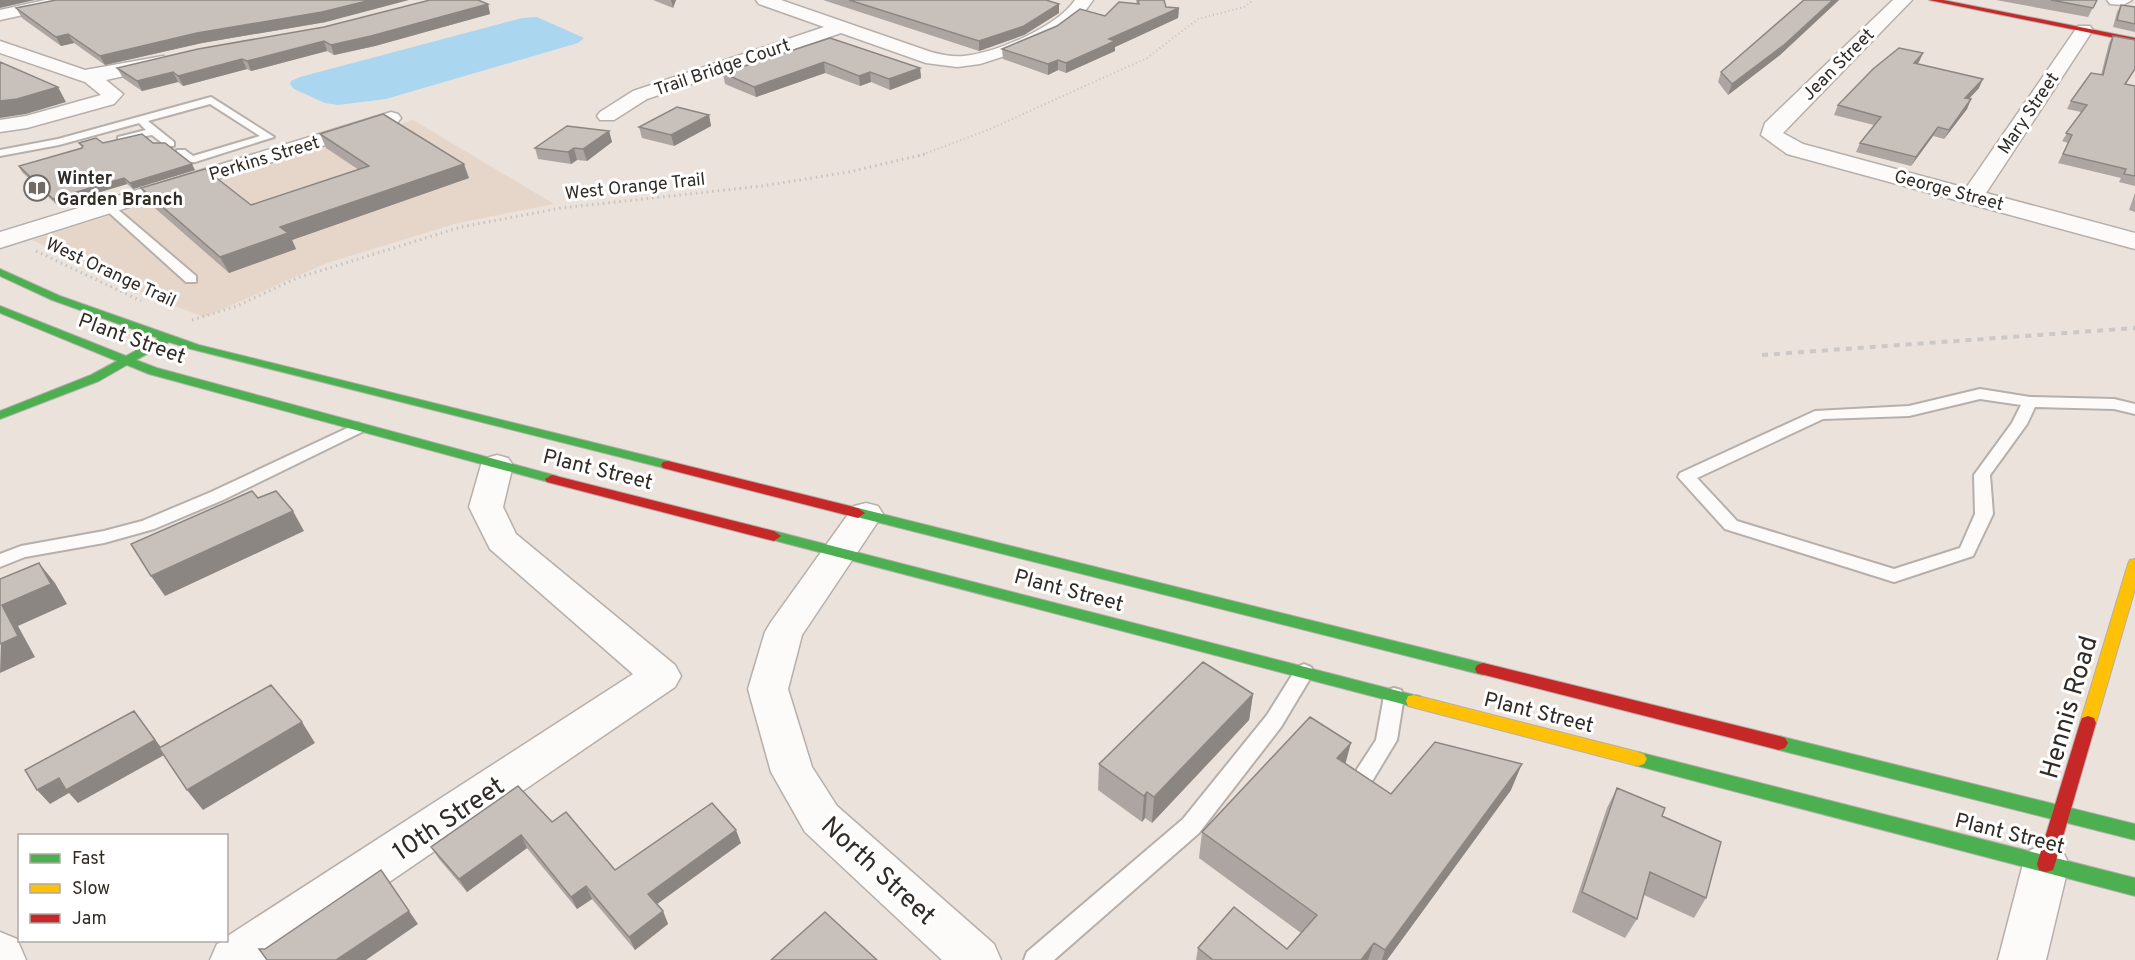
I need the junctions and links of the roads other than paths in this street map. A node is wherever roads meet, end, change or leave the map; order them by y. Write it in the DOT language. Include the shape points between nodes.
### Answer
graph roads {
  1 [pos="68,0"];
  2 [pos="765,0"];
  3 [pos="1903,0"];
  4 [pos="1932,0"];
  5 [pos="2116,0"];
  6 [pos="2123,0"];
  7 [pos="1078,2"];
  8 [pos="0,15"];
  9 [pos="842,27"];
  10 [pos="2084,30"];
  11 [pos="2135,40"];
  12 [pos="0,47"];
  13 [pos="181,57"];
  14 [pos="100,75"];
  15 [pos="606,116"];
  16 [pos="391,118"];
  17 [pos="139,119"];
  18 [pos="0,126"];
  19 [pos="1773,128"];
  20 [pos="153,130"];
  21 [pos="59,142"];
  22 [pos="106,144"];
  23 [pos="170,144"];
  24 [pos="181,152"];
  25 [pos="0,153"];
  26 [pos="70,154"];
  27 [pos="1972,196"];
  28 [pos="109,206"];
  29 [pos="0,240"];
  30 [pos="2135,240"];
  31 [pos="0,272"];
  32 [pos="191,279"];
  33 [pos="0,309"];
  34 [pos="167,339"];
  35 [pos="126,361"];
  36 [pos="2030,402"];
  37 [pos="2135,409"];
  38 [pos="0,416"];
  39 [pos="358,428"];
  40 [pos="497,465"];
  41 [pos="866,514"];
  42 [pos="840,552"];
  43 [pos="0,561"];
  44 [pos="2135,564"];
  45 [pos="2127,620"];
  46 [pos="1304,672"];
  47 [pos="1394,696"];
  48 [pos="1363,777"];
  49 [pos="2062,813"];
  50 [pos="2135,832"];
  51 [pos="2046,864"];
  52 [pos="2135,887"];
  53 [pos="0,955"];
  54 [pos="2,960"];
  55 [pos="234,960"];
  56 [pos="977,960"];
  57 [pos="1036,960"];
  58 [pos="2022,960"];
  1 -- 8 [label="street"];
  2 -- 9 [label="street"];
  3 -- 19 [label="street, Jean Street"];
  4 -- 10 [label="main road"];
  5 -- 6 [label="street"];
  7 -- 9 [label="street" via="1071,16 1031,38 989,56 949,62"];
  9 -- 15 [label="street, Trail Bridge Court" via="640,95"];
  10 -- 11 [label="main road"];
  10 -- 27 [label="street, Mary Street"];
  12 -- 14 [label="street" via="72,74"];
  13 -- 14 [label="street"];
  14 -- 18 [label="street" via="94,80 113,94 107,100 27,123"];
  16 -- 28 [label="street, Perkins Street"];
  17 -- 20 [label="lane"];
  17 -- 21 [label="lane"];
  17 -- 24 [label="lane" via="211,100 269,137 191,160"];
  19 -- 27 [label="street, George Street" via="1772,135 1795,149"];
  20 -- 22 [label="lane"];
  20 -- 23 [label="lane"];
  21 -- 25 [label="lane"];
  21 -- 26 [label="lane"];
  27 -- 30 [label="street, George Street"];
  28 -- 29 [label="street, Perkins Street"];
  28 -- 32 [label="lane"];
  31 -- 34 [label="main road, Plant Street" via="56,298"];
  33 -- 35 [label="main road, Plant Street"];
  34 -- 35 [label="main road"];
  34 -- 41 [label="main road, Plant Street"];
  35 -- 38 [label="main road" via="96,378"];
  35 -- 39 [label="main road, Plant Street"];
  36 -- 36 [label="lane" via="1982,475 1984,514 1967,552 1894,576 1731,525 1686,477 1820,414 1909,411 1980,394"];
  36 -- 37 [label="lane" via="2114,404"];
  39 -- 40 [label="main road, Plant Street"];
  39 -- 43 [label="lane" via="148,525 21,552"];
  40 -- 42 [label="main road, Plant Street"];
  40 -- 55 [label="street, 10th Street" via="486,507 502,541 661,676"];
  41 -- 42 [label="street, North Street"];
  41 -- 49 [label="main road, Plant Street"];
  42 -- 46 [label="main road, Plant Street"];
  42 -- 56 [label="street, North Street" via="784,632 768,689 792,772 821,819"];
  44 -- 45 [label="main road, Hennis Road"];
  45 -- 49 [label="main road, Hennis Road"];
  46 -- 47 [label="main road, Plant Street"];
  46 -- 57 [label="lane" via="1274,721 1191,826"];
  47 -- 48 [label="lane" via="1392,731"];
  47 -- 51 [label="main road, Plant Street"];
  49 -- 50 [label="main road, Plant Street"];
  49 -- 51 [label="main road, Hennis Road"];
  51 -- 52 [label="main road, Plant Street"];
  51 -- 58 [label="street"];
  53 -- 54 [label="street"];
}
